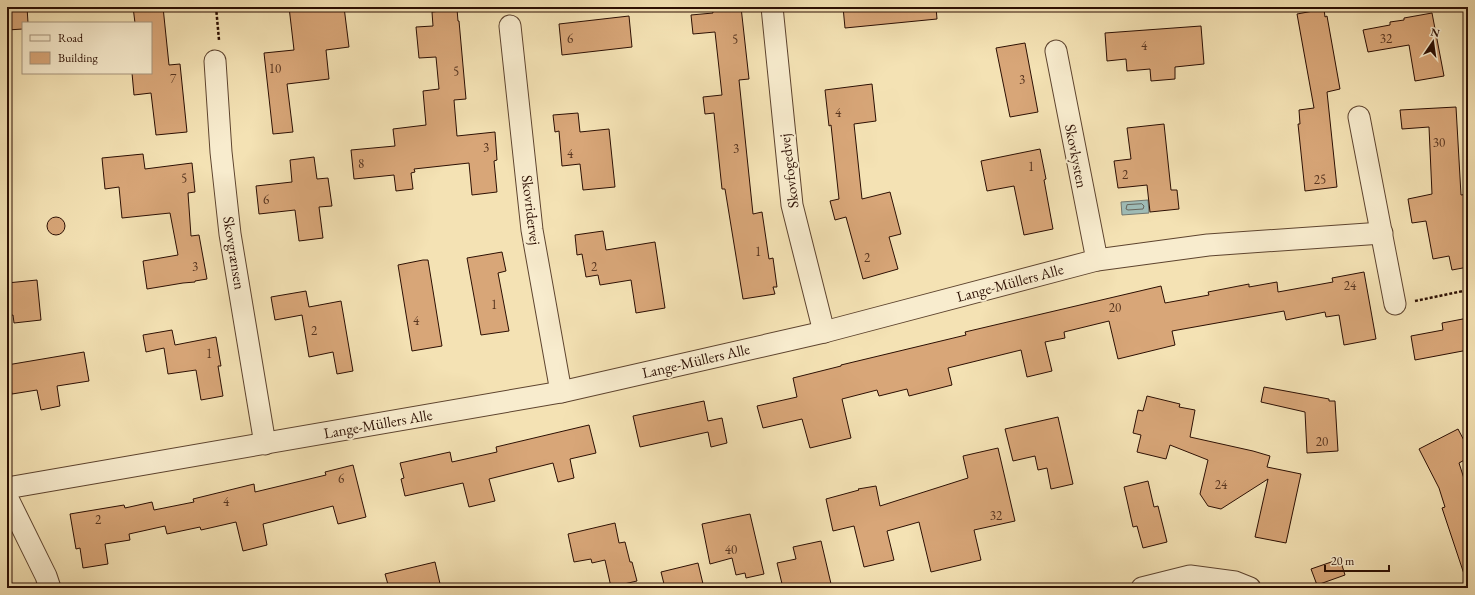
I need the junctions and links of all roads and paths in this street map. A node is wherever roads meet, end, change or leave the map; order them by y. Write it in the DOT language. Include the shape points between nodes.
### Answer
graph roads {
  1 [pos="216,7"];
  2 [pos="772,7"];
  3 [pos="510,26"];
  4 [pos="1056,51"];
  5 [pos="215,61"];
  6 [pos="1359,116"];
  7 [pos="1382,233"];
  8 [pos="1097,260"];
  9 [pos="1468,290"];
  10 [pos="1395,304"];
  11 [pos="824,332"];
  12 [pos="561,392"];
  13 [pos="264,444"];
  14 [pos="7,488"];
  15 [pos="7,497"];
  16 [pos="50,588"];
  17 [pos="1142,588"];
  18 [pos="1250,588"];
  1 -- 5 [label="path" via="219,49"];
  2 -- 11 [label="street, Skovfogedvej" via="792,205"];
  3 -- 12 [label="street, Skovridervej" via="532,230"];
  4 -- 8 [label="street, Skovkysten"];
  5 -- 13 [label="street, Skovgrænsen" via="230,234"];
  6 -- 7 [label="street"];
  7 -- 8 [label="street, Lange-Müllers Alle" via="1208,245"];
  7 -- 10 [label="street"];
  8 -- 11 [label="street, Lange-Müllers Alle"];
  9 -- 10 [label="path"];
  11 -- 12 [label="street, Lange-Müllers Alle"];
  12 -- 13 [label="street, Lange-Müllers Alle"];
  13 -- 14 [label="street, Lange-Müllers Alle"];
  15 -- 16 [label="street"];
  17 -- 18 [label="street" via="1190,576 1235,582"];
}
